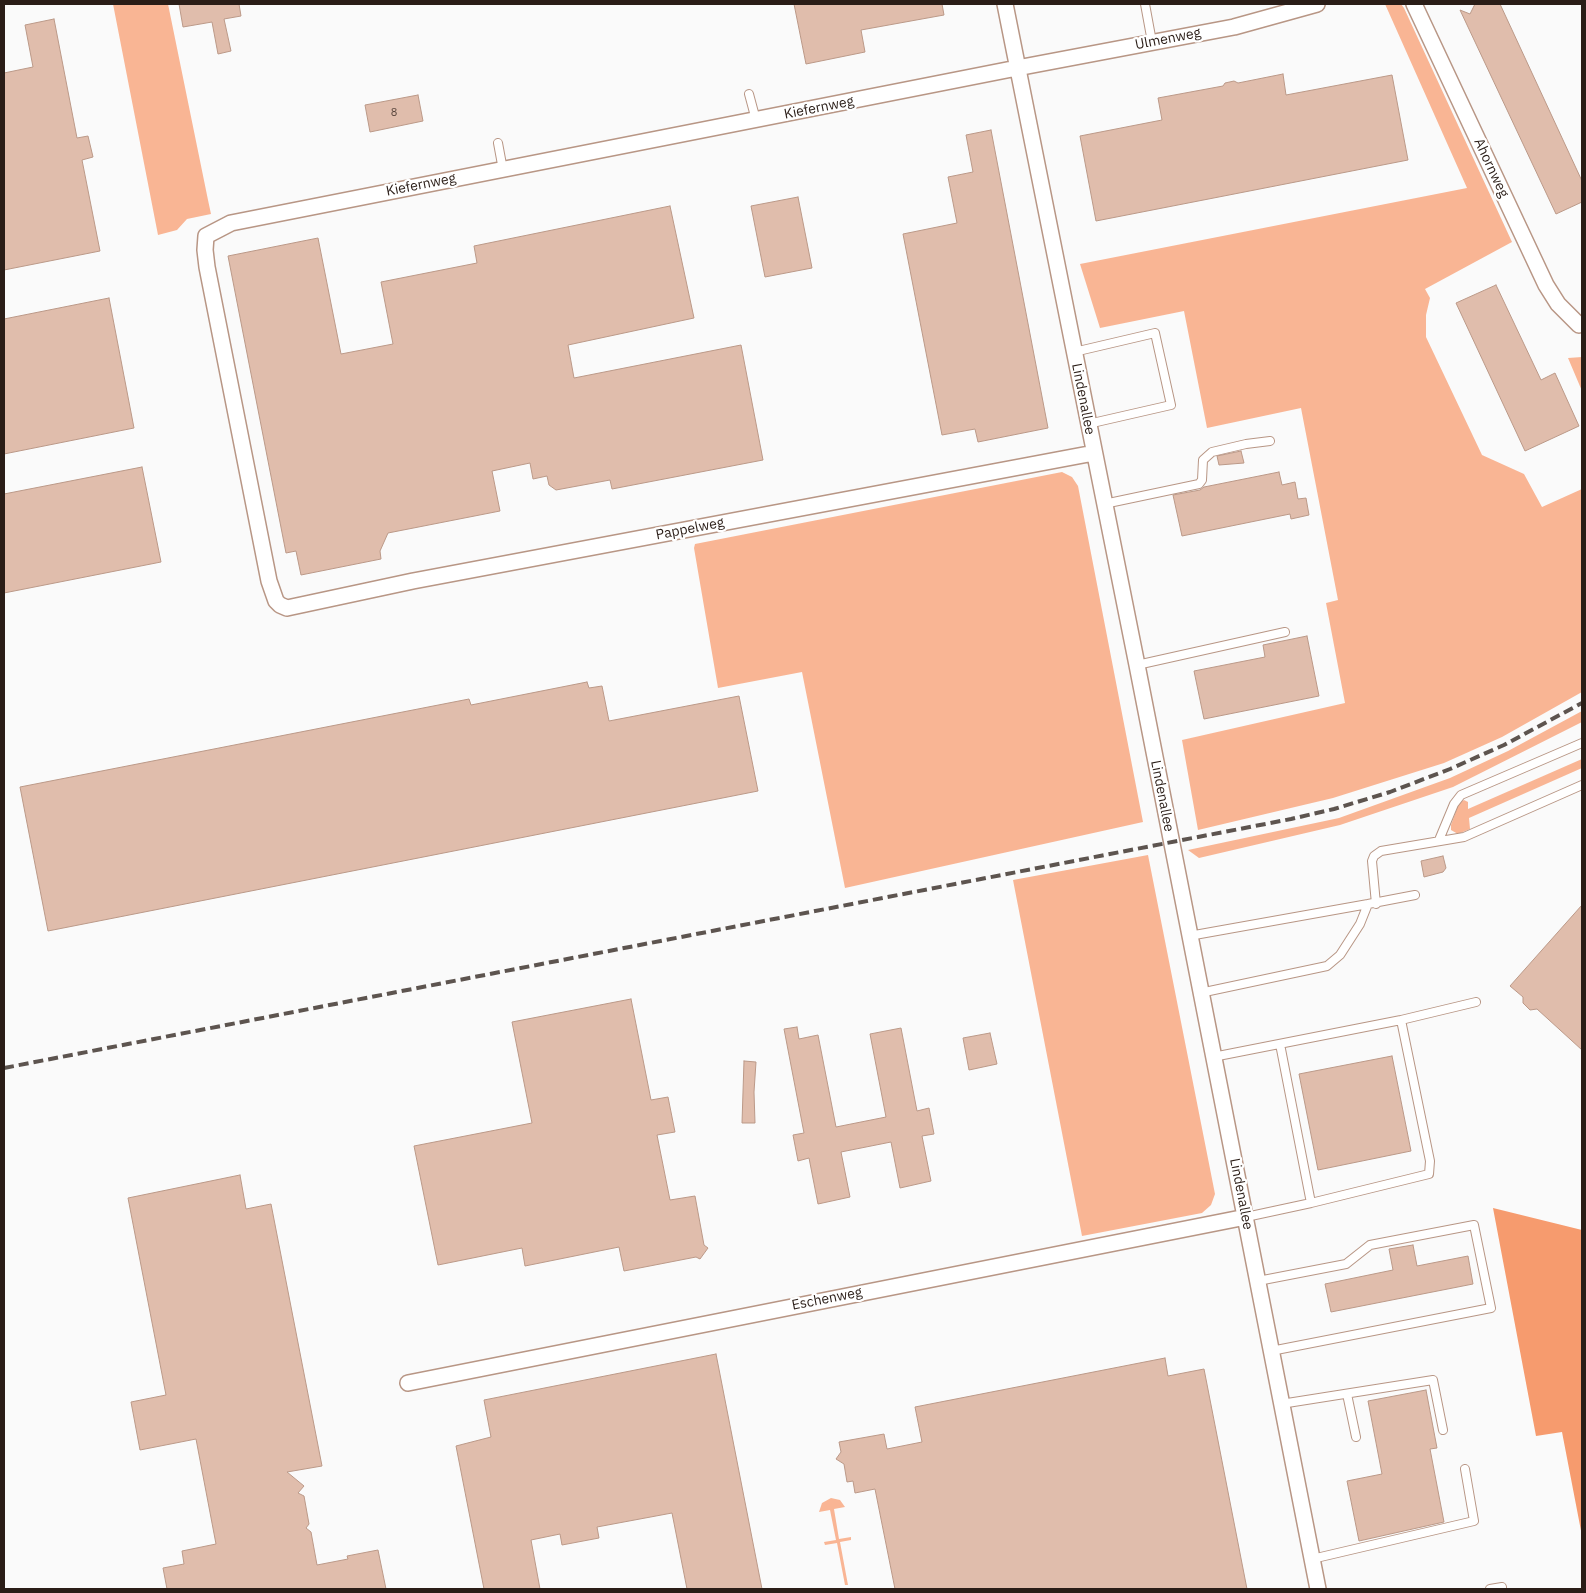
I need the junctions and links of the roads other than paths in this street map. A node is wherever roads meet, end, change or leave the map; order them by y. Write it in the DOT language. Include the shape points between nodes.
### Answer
graph roads {
  1 [pos="1005,4"];
  2 [pos="1145,4"];
  3 [pos="1317,4"];
  4 [pos="1414,4"];
  5 [pos="1152,42"];
  6 [pos="1017,68"];
  7 [pos="749,94"];
  8 [pos="756,120"];
  9 [pos="498,143"];
  10 [pos="503,170"];
  11 [pos="1579,326"];
  12 [pos="1074,352"];
  13 [pos="1088,424"];
  14 [pos="1270,441"];
  15 [pos="1094,453"];
  16 [pos="1104,504"];
  17 [pos="287,608"];
  18 [pos="1286,632"];
  19 [pos="1137,665"];
  20 [pos="1582,743"];
  21 [pos="1582,785"];
  22 [pos="1439,840"];
  23 [pos="1415,895"];
  24 [pos="1372,904"];
  25 [pos="1190,936"];
  26 [pos="1200,993"];
  27 [pos="1476,1002"];
  28 [pos="1402,1020"];
  29 [pos="1280,1044"];
  30 [pos="1213,1057"];
  31 [pos="1311,1203"];
  32 [pos="1246,1217"];
  33 [pos="1258,1281"];
  34 [pos="1271,1351"];
  35 [pos="408,1383"];
  36 [pos="1347,1394"];
  37 [pos="1281,1404"];
  38 [pos="1443,1430"];
  39 [pos="1356,1437"];
  40 [pos="1465,1469"];
  41 [pos="1312,1559"];
  42 [pos="1502,1587"];
  43 [pos="1318,1589"];
  44 [pos="1490,1589"];
  1 -- 6 [label="street, Lindenallee"];
  2 -- 5 [label="lane"];
  3 -- 5 [label="street, Ulmenweg" via="1234,27"];
  4 -- 11 [label="street, Ahornweg" via="1546,285 1558,304"];
  5 -- 6 [label="street, Ulmenweg"];
  6 -- 8 [label="street, Kiefernweg"];
  6 -- 12 [label="street, Lindenallee"];
  7 -- 8 [label="lane"];
  8 -- 10 [label="street, Kiefernweg"];
  9 -- 10 [label="lane"];
  10 -- 17 [label="street, Kiefernweg" via="231,223 206,236 207,267 269,582 276,601"];
  12 -- 13 [label="street, Lindenallee"];
  12 -- 13 [label="lane" via="1155,333 1171,405"];
  13 -- 15 [label="street, Lindenallee"];
  14 -- 16 [label="lane" via="1212,452 1204,460 1199,484"];
  15 -- 16 [label="street, Lindenallee"];
  15 -- 17 [label="street, Pappelweg" via="414,581"];
  16 -- 19 [label="street, Lindenallee"];
  18 -- 19 [label="lane"];
  19 -- 25 [label="street, Lindenallee"];
  20 -- 22 [label="lane" via="1461,796 1454,804"];
  21 -- 22 [label="lane" via="1464,837"];
  22 -- 24 [label="lane" via="1377,853 1371,866"];
  23 -- 24 [label="lane"];
  24 -- 25 [label="lane"];
  24 -- 26 [label="lane" via="1340,955 1327,966"];
  25 -- 26 [label="street, Lindenallee"];
  26 -- 30 [label="street, Lindenallee"];
  27 -- 28 [label="lane"];
  28 -- 29 [label="lane"];
  28 -- 31 [label="lane" via="1430,1161 1428,1174"];
  29 -- 30 [label="lane"];
  29 -- 31 [label="lane"];
  30 -- 32 [label="street, Lindenallee"];
  31 -- 32 [label="lane"];
  32 -- 33 [label="street, Lindenallee"];
  32 -- 35 [label="street, Eschenweg"];
  33 -- 34 [label="street, Lindenallee"];
  33 -- 34 [label="lane" via="1346,1264 1370,1245 1474,1225 1491,1308"];
  34 -- 37 [label="street, Lindenallee"];
  36 -- 37 [label="lane"];
  36 -- 38 [label="lane" via="1433,1380"];
  36 -- 39 [label="lane"];
  37 -- 41 [label="street, Lindenallee"];
  40 -- 41 [label="lane" via="1474,1521"];
  41 -- 43 [label="street, Lindenallee"];
  42 -- 44 [label="lane"];
}
